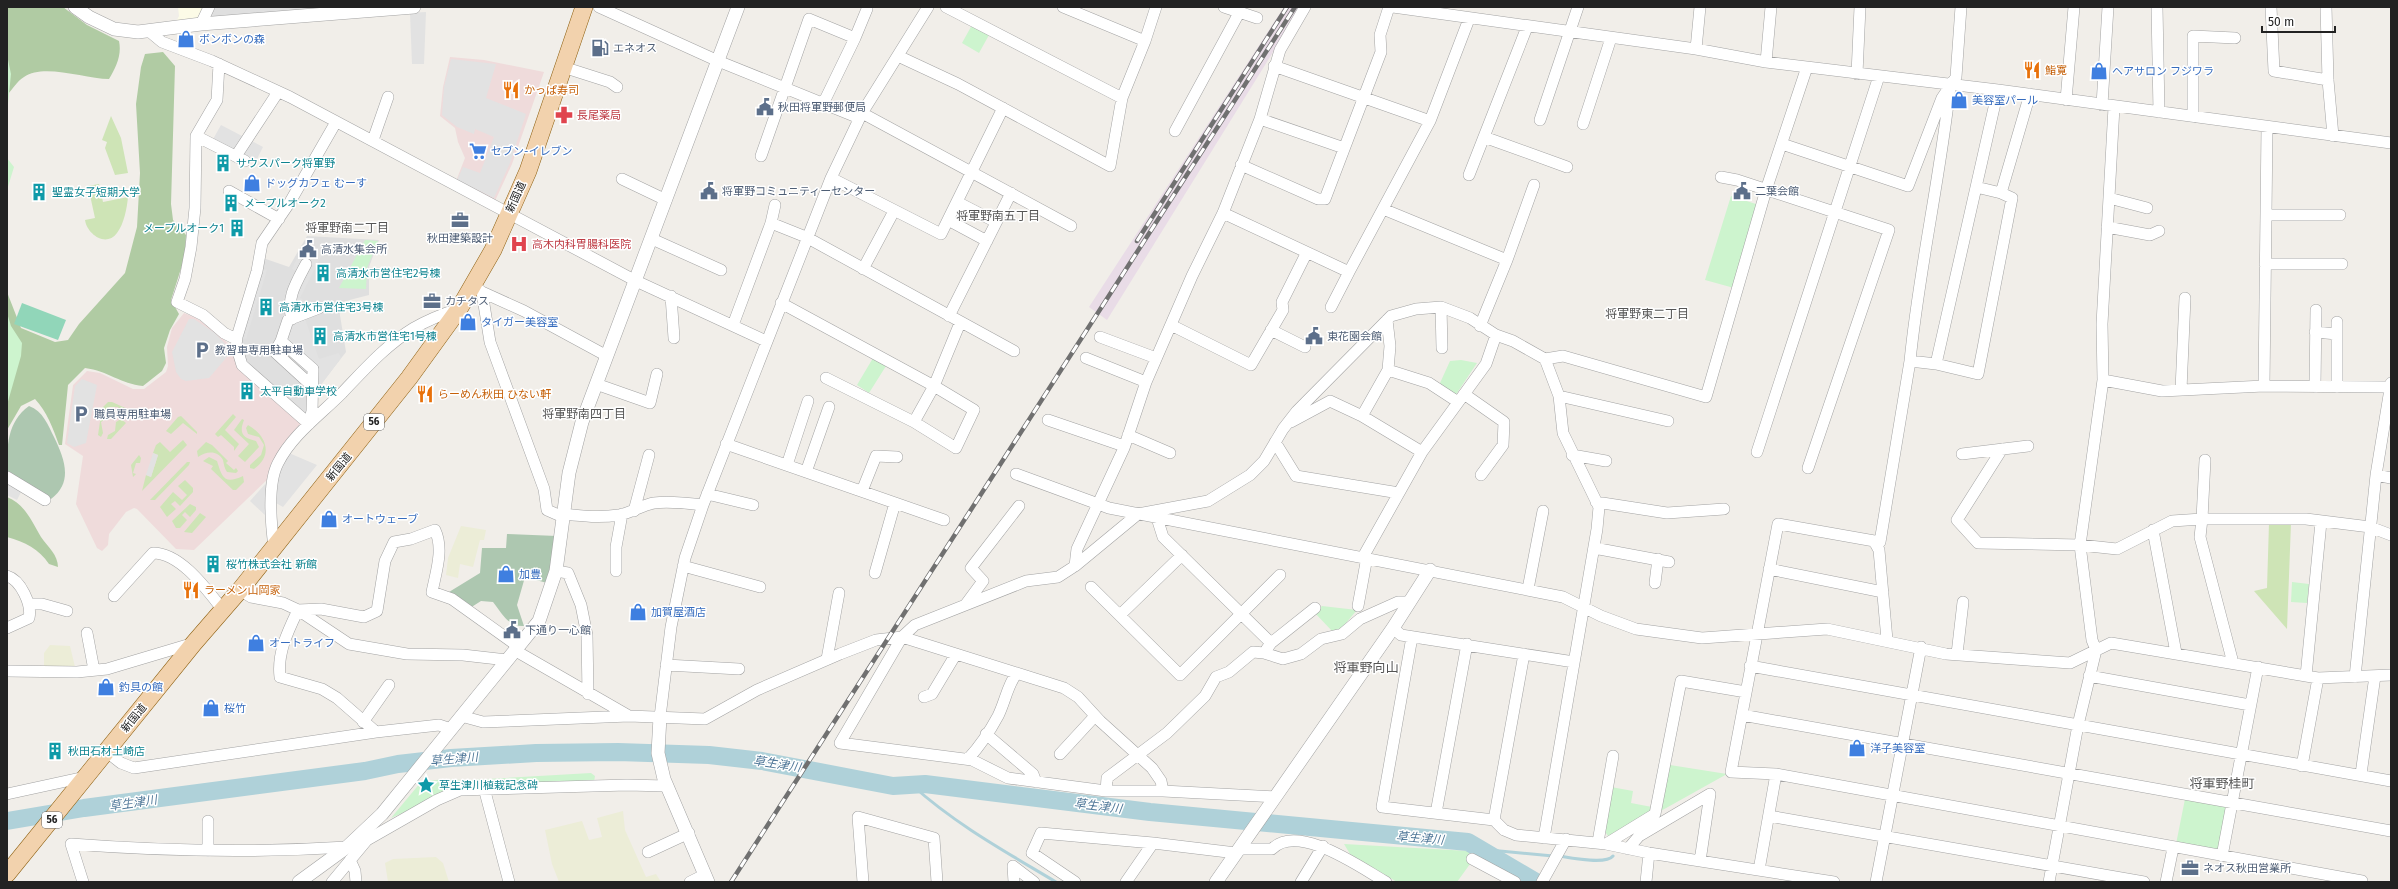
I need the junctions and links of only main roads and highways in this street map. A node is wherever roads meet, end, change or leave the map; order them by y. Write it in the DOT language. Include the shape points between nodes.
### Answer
graph roads {
  1 [pos="584,7"];
  2 [pos="7,874"];
  1 -- 2 [label="main road, 新国道 / 56" via="528,171 478,289 459,308 409,378 240,590"];
}
